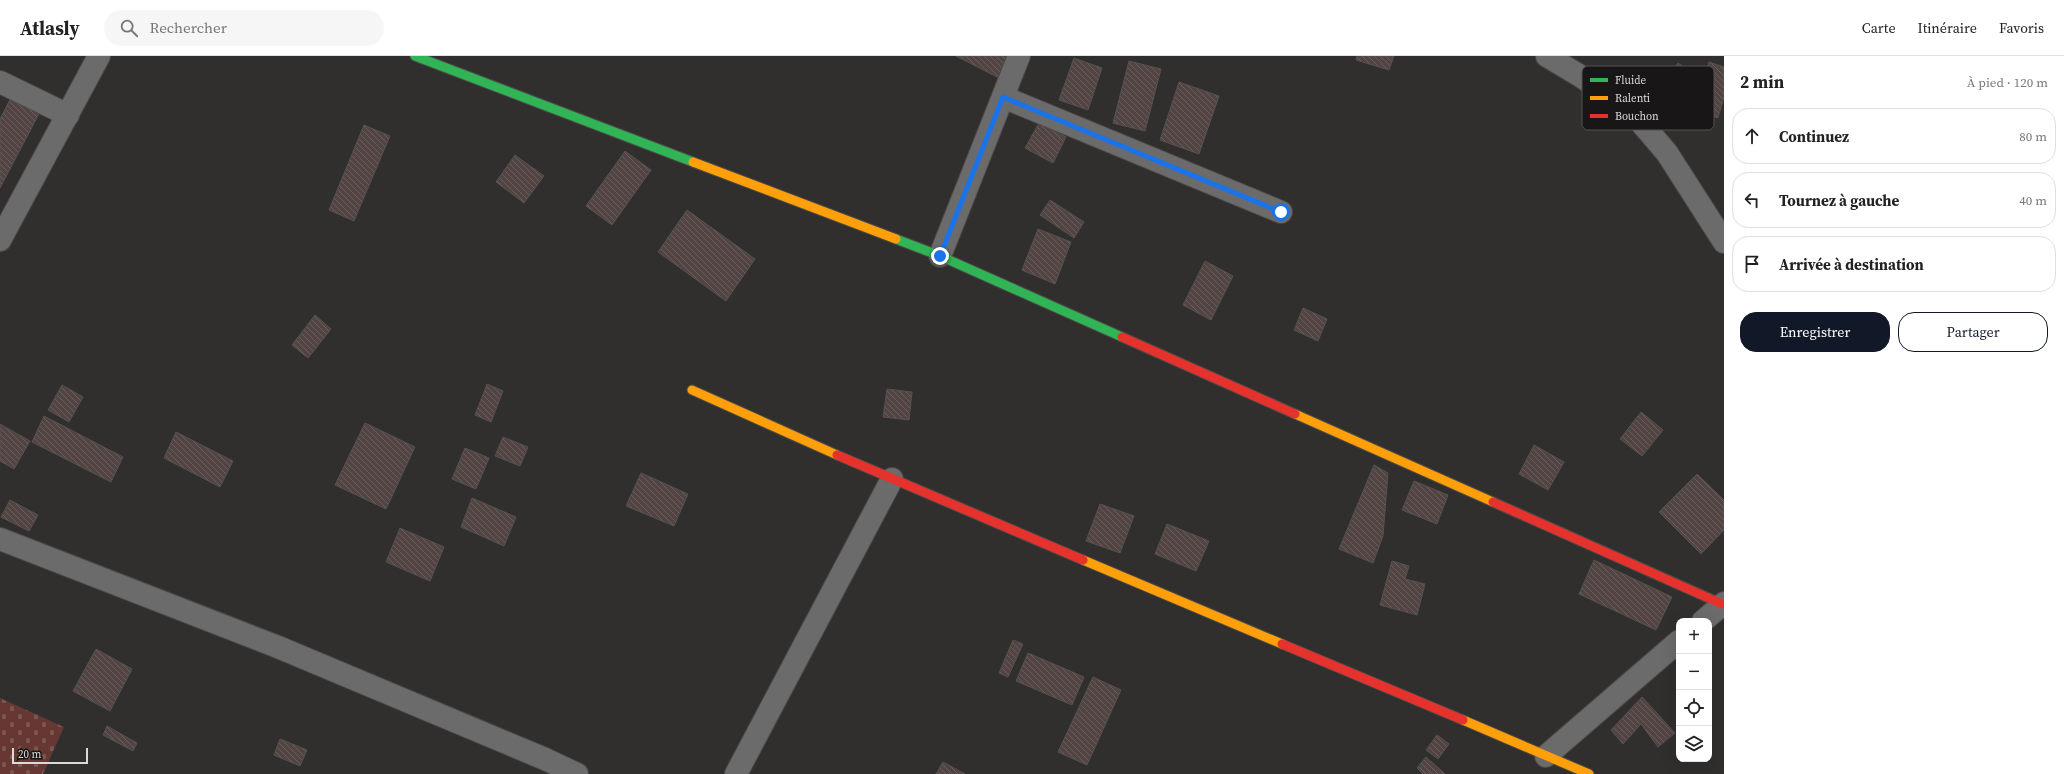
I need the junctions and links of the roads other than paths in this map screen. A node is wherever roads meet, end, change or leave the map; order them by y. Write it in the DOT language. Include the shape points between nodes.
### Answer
graph roads {
  1 [pos="99,56"];
  2 [pos="415,56"];
  3 [pos="1019,56"];
  4 [pos="1547,56"];
  5 [pos="1582,77"];
  6 [pos="0,82"];
  7 [pos="1003,97"];
  8 [pos="68,115"];
  9 [pos="1647,130"];
  10 [pos="1281,212"];
  11 [pos="0,240"];
  12 [pos="1724,242"];
  13 [pos="940,256"];
  14 [pos="692,390"];
  15 [pos="892,479"];
  16 [pos="0,539"];
  17 [pos="1723,603"];
  18 [pos="1706,618"];
  19 [pos="1676,644"];
  20 [pos="1546,756"];
  21 [pos="540,766"];
  22 [pos="577,774"];
  23 [pos="736,774"];
  24 [pos="1589,774"];
  1 -- 8 [label="street"];
  2 -- 13 [label="street"];
  3 -- 7 [label="street"];
  4 -- 5 [label="street"];
  6 -- 8 [label="street"];
  7 -- 10 [label="street"];
  7 -- 13 [label="street"];
  8 -- 11 [label="street"];
  9 -- 12 [label="street" via="1667,153"];
  13 -- 17 [label="street"];
  14 -- 15 [label="street"];
  15 -- 20 [label="street"];
  15 -- 23 [label="street"];
  16 -- 21 [label="street" via="278,648"];
  17 -- 18 [label="street"];
  19 -- 20 [label="street"];
  20 -- 24 [label="street"];
  21 -- 22 [label="street"];
}
